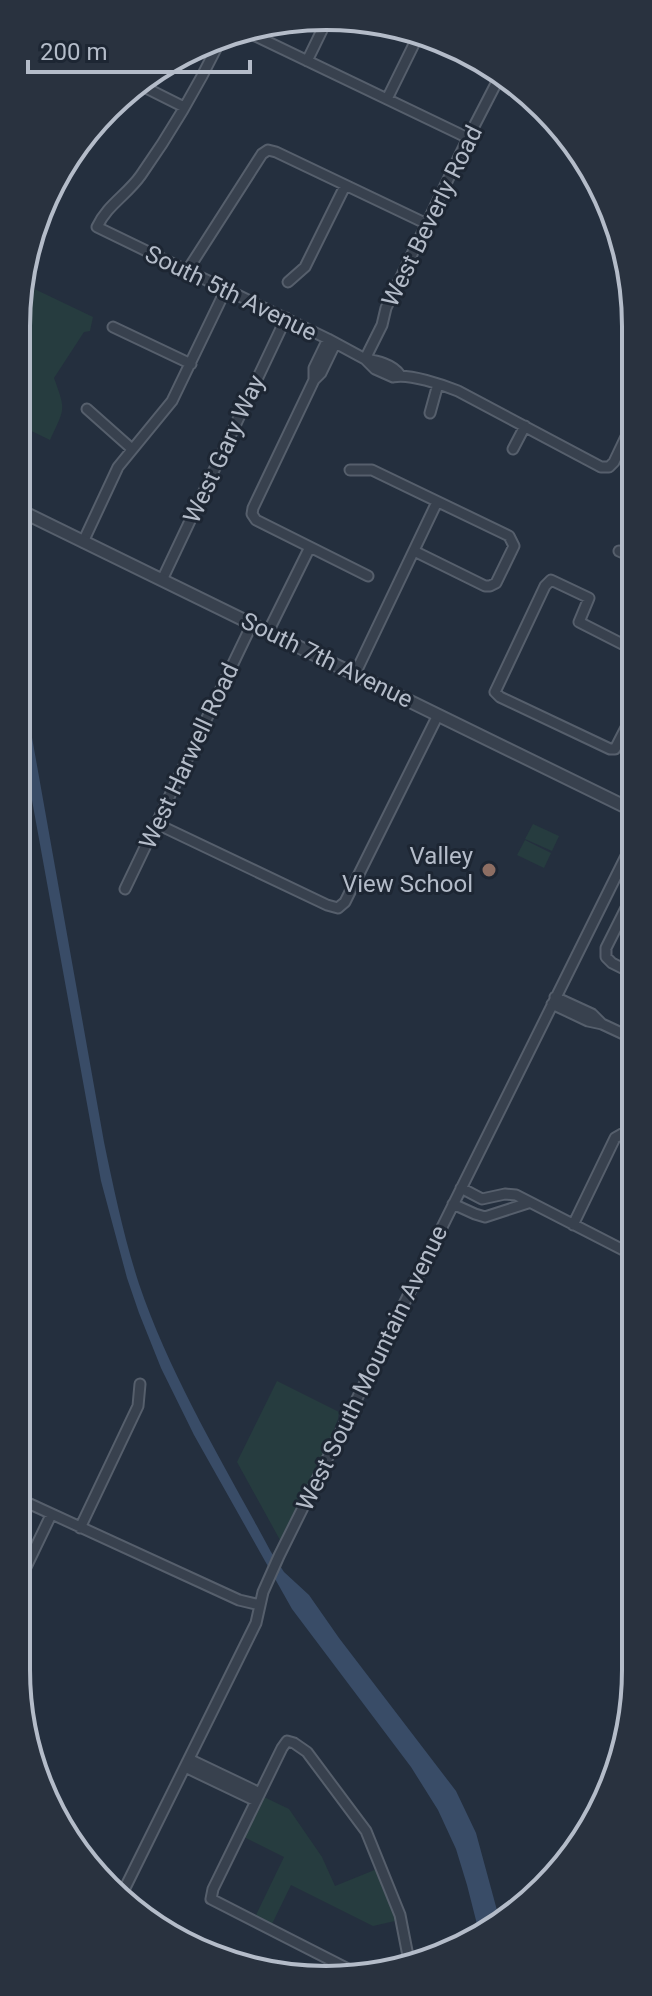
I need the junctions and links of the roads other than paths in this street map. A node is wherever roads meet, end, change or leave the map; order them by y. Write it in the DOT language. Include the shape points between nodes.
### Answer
graph roads {
  1 [pos="322,30"];
  2 [pos="259,38"];
  3 [pos="414,44"];
  4 [pos="215,52"];
  5 [pos="307,61"];
  6 [pos="498,86"];
  7 [pos="149,89"];
  8 [pos="387,99"];
  9 [pos="184,107"];
  10 [pos="468,138"];
  11 [pos="345,186"];
  12 [pos="427,224"];
  13 [pos="187,271"];
  14 [pos="288,282"];
  15 [pos="226,289"];
  16 [pos="286,318"];
  17 [pos="113,327"];
  18 [pos="331,342"];
  19 [pos="365,359"];
  20 [pos="191,364"];
  21 [pos="438,384"];
  22 [pos="87,409"];
  23 [pos="430,413"];
  24 [pos="525,426"];
  25 [pos="132,449"];
  26 [pos="513,449"];
  27 [pos="622,450"];
  28 [pos="350,470"];
  29 [pos="437,502"];
  30 [pos="30,516"];
  31 [pos="83,542"];
  32 [pos="310,547"];
  33 [pos="414,551"];
  34 [pos="619,551"];
  35 [pos="622,552"];
  36 [pos="368,576"];
  37 [pos="162,580"];
  38 [pos="252,624"];
  39 [pos="268,632"];
  40 [pos="622,644"];
  41 [pos="355,674"];
  42 [pos="438,715"];
  43 [pos="622,735"];
  44 [pos="622,805"];
  45 [pos="157,824"];
  46 [pos="622,864"];
  47 [pos="125,889"];
  48 [pos="622,916"];
  49 [pos="622,968"];
  50 [pos="554,1000"];
  51 [pos="622,1033"];
  52 [pos="622,1136"];
  53 [pos="461,1188"];
  54 [pos="486,1199"];
  55 [pos="528,1203"];
  56 [pos="453,1204"];
  57 [pos="489,1216"];
  58 [pos="573,1225"];
  59 [pos="622,1250"];
  60 [pos="140,1384"];
  61 [pos="30,1504"];
  62 [pos="51,1515"];
  63 [pos="80,1528"];
  64 [pos="30,1559"];
  65 [pos="260,1605"];
  66 [pos="187,1763"];
  67 [pos="258,1797"];
  68 [pos="125,1887"];
  69 [pos="408,1954"];
  70 [pos="341,1965"];
  1 -- 5 [label="street"];
  2 -- 5 [label="street"];
  3 -- 8 [label="street"];
  4 -- 9 [label="street"];
  5 -- 8 [label="street"];
  6 -- 10 [label="street, West Beverly Road"];
  7 -- 9 [label="street"];
  8 -- 10 [label="street"];
  9 -- 13 [label="street, South 5th Avenue" via="140,176 111,204 97,227"];
  10 -- 12 [label="street, West Beverly Road"];
  11 -- 12 [label="street"];
  11 -- 13 [label="street" via="268,150"];
  11 -- 14 [label="street" via="305,267"];
  12 -- 19 [label="street, West Beverly Road"];
  13 -- 15 [label="street, South 5th Avenue"];
  15 -- 16 [label="street, South 5th Avenue"];
  15 -- 20 [label="street"];
  16 -- 18 [label="street, South 5th Avenue"];
  16 -- 37 [label="street, West Gary Way"];
  17 -- 20 [label="street"];
  18 -- 19 [label="street, South 5th Avenue"];
  18 -- 32 [label="street" via="252,514"];
  19 -- 21 [label="street, South 5th Avenue" via="375,369 397,370"];
  20 -- 25 [label="street" via="168,408"];
  21 -- 23 [label="street"];
  21 -- 24 [label="street, South 5th Avenue"];
  22 -- 25 [label="street"];
  24 -- 26 [label="street"];
  24 -- 27 [label="street, South 5th Avenue" via="601,467 609,467"];
  25 -- 31 [label="street"];
  28 -- 29 [label="street" via="372,470"];
  29 -- 33 [label="street"];
  29 -- 33 [label="street" via="509,536 514,546 490,586"];
  30 -- 31 [label="street, South 7th Avenue"];
  31 -- 37 [label="street, South 7th Avenue"];
  32 -- 36 [label="street"];
  32 -- 39 [label="street"];
  33 -- 41 [label="street"];
  34 -- 35 [label="street"];
  37 -- 38 [label="street, South 7th Avenue"];
  38 -- 39 [label="street, South 7th Avenue"];
  38 -- 45 [label="street, West Harwell Road"];
  39 -- 41 [label="street, South 7th Avenue"];
  40 -- 43 [label="street" via="579,622 589,598 551,580 495,692 610,749"];
  41 -- 42 [label="street, South 7th Avenue"];
  42 -- 44 [label="street, South 7th Avenue"];
  42 -- 45 [label="street" via="338,908"];
  45 -- 47 [label="street, West Harwell Road"];
  46 -- 50 [label="street, West South Mountain Avenue"];
  48 -- 49 [label="street" via="606,948 606,957"];
  50 -- 51 [label="street" via="592,1014"];
  50 -- 53 [label="street, West South Mountain Avenue"];
  52 -- 58 [label="street" via="615,1138"];
  53 -- 54 [label="street"];
  53 -- 56 [label="street, West South Mountain Avenue"];
  54 -- 55 [label="street" via="511,1194"];
  54 -- 57 [label="street"];
  55 -- 57 [label="street"];
  55 -- 58 [label="street"];
  56 -- 57 [label="street"];
  56 -- 65 [label="street, West South Mountain Avenue"];
  58 -- 59 [label="street"];
  60 -- 63 [label="street" via="138,1406"];
  61 -- 62 [label="street"];
  62 -- 63 [label="street"];
  62 -- 64 [label="street"];
  63 -- 65 [label="street"];
  65 -- 66 [label="street, West South Mountain Avenue"];
  66 -- 67 [label="street"];
  66 -- 68 [label="street, West South Mountain Avenue"];
  67 -- 69 [label="street" via="287,1741 307,1752 366,1831 400,1915"];
  67 -- 70 [label="street" via="211,1899"];
}
